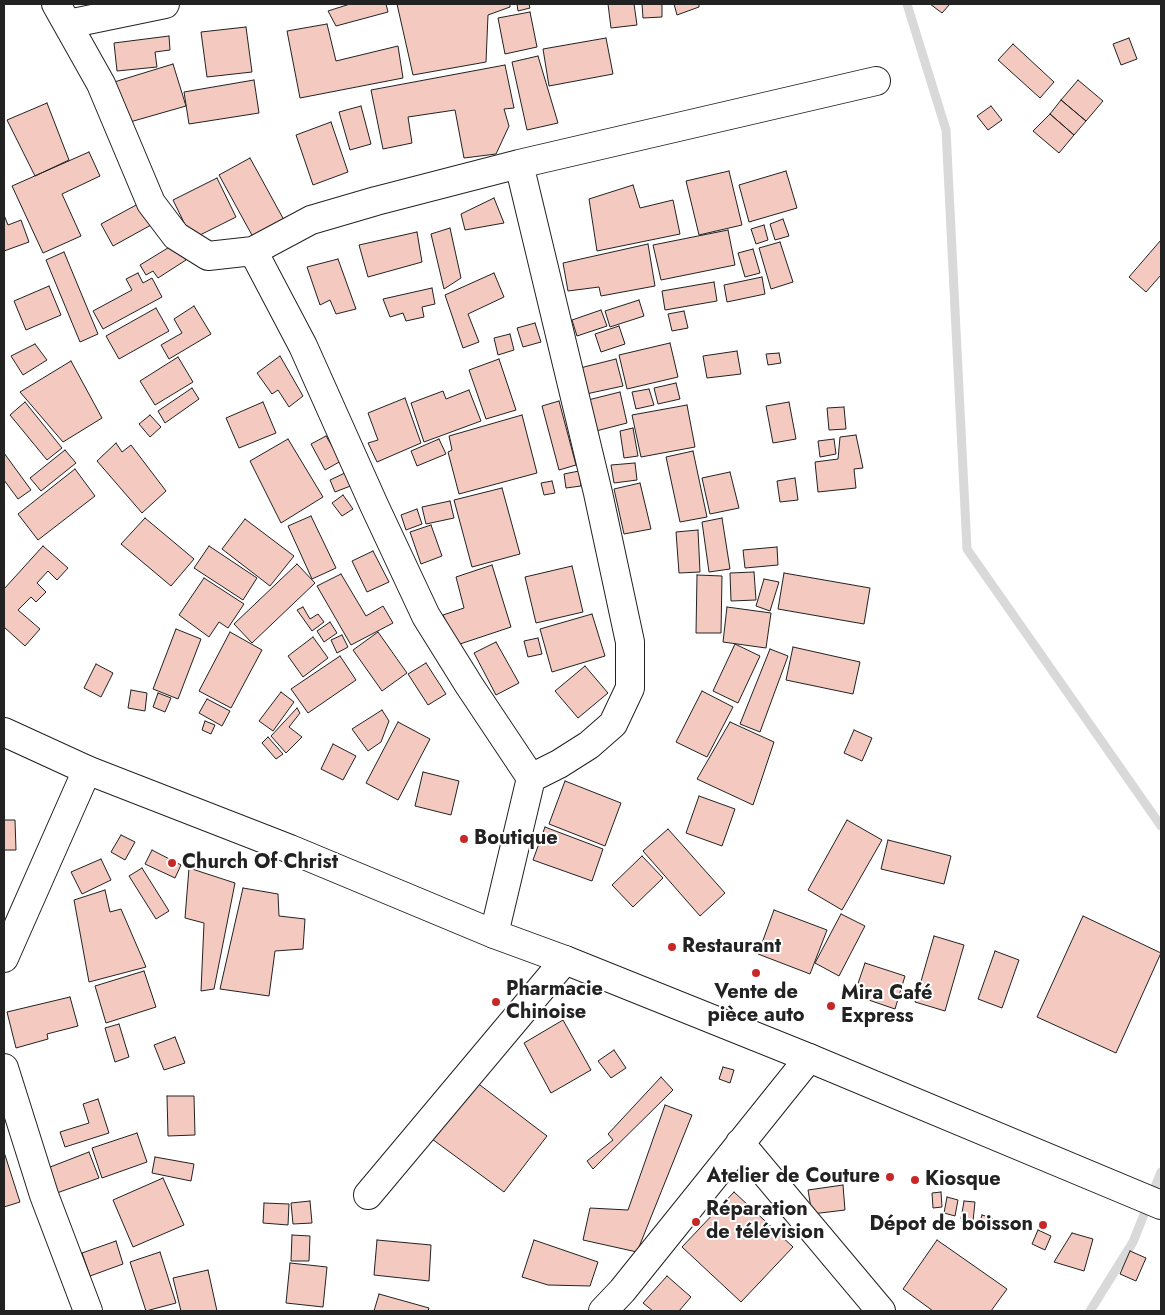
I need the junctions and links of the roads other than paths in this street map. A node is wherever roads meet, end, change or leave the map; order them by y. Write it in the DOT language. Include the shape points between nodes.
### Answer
graph roads {
  1 [pos="165,4"];
  2 [pos="62,14"];
  3 [pos="876,81"];
  4 [pos="519,164"];
  5 [pos="253,251"];
  6 [pos="4,732"];
  7 [pos="88,770"];
  8 [pos="532,778"];
  9 [pos="494,934"];
  10 [pos="4,958"];
  11 [pos="565,960"];
  12 [pos="809,1058"];
  13 [pos="4,1068"];
  14 [pos="740,1143"];
  15 [pos="368,1194"];
  16 [pos="1161,1205"];
  17 [pos="88,1311"];
  18 [pos="603,1311"];
  19 [pos="881,1311"];
  1 -- 2 [label="street"];
  2 -- 5 [label="street" via="101,84 151,203 176,236 208,256"];
  3 -- 4 [label="street"];
  4 -- 5 [label="street" via="311,220"];
  4 -- 8 [label="street" via="598,493 630,642 630,688 613,724 589,745"];
  5 -- 8 [label="street" via="303,346 426,616 468,685"];
  6 -- 7 [label="street"];
  7 -- 9 [label="street"];
  7 -- 10 [label="street"];
  8 -- 9 [label="street"];
  9 -- 11 [label="street"];
  11 -- 12 [label="street"];
  11 -- 15 [label="street"];
  12 -- 14 [label="street"];
  12 -- 16 [label="street"];
  13 -- 17 [label="street" via="44,1195"];
  14 -- 18 [label="street"];
  14 -- 19 [label="street"];
}
